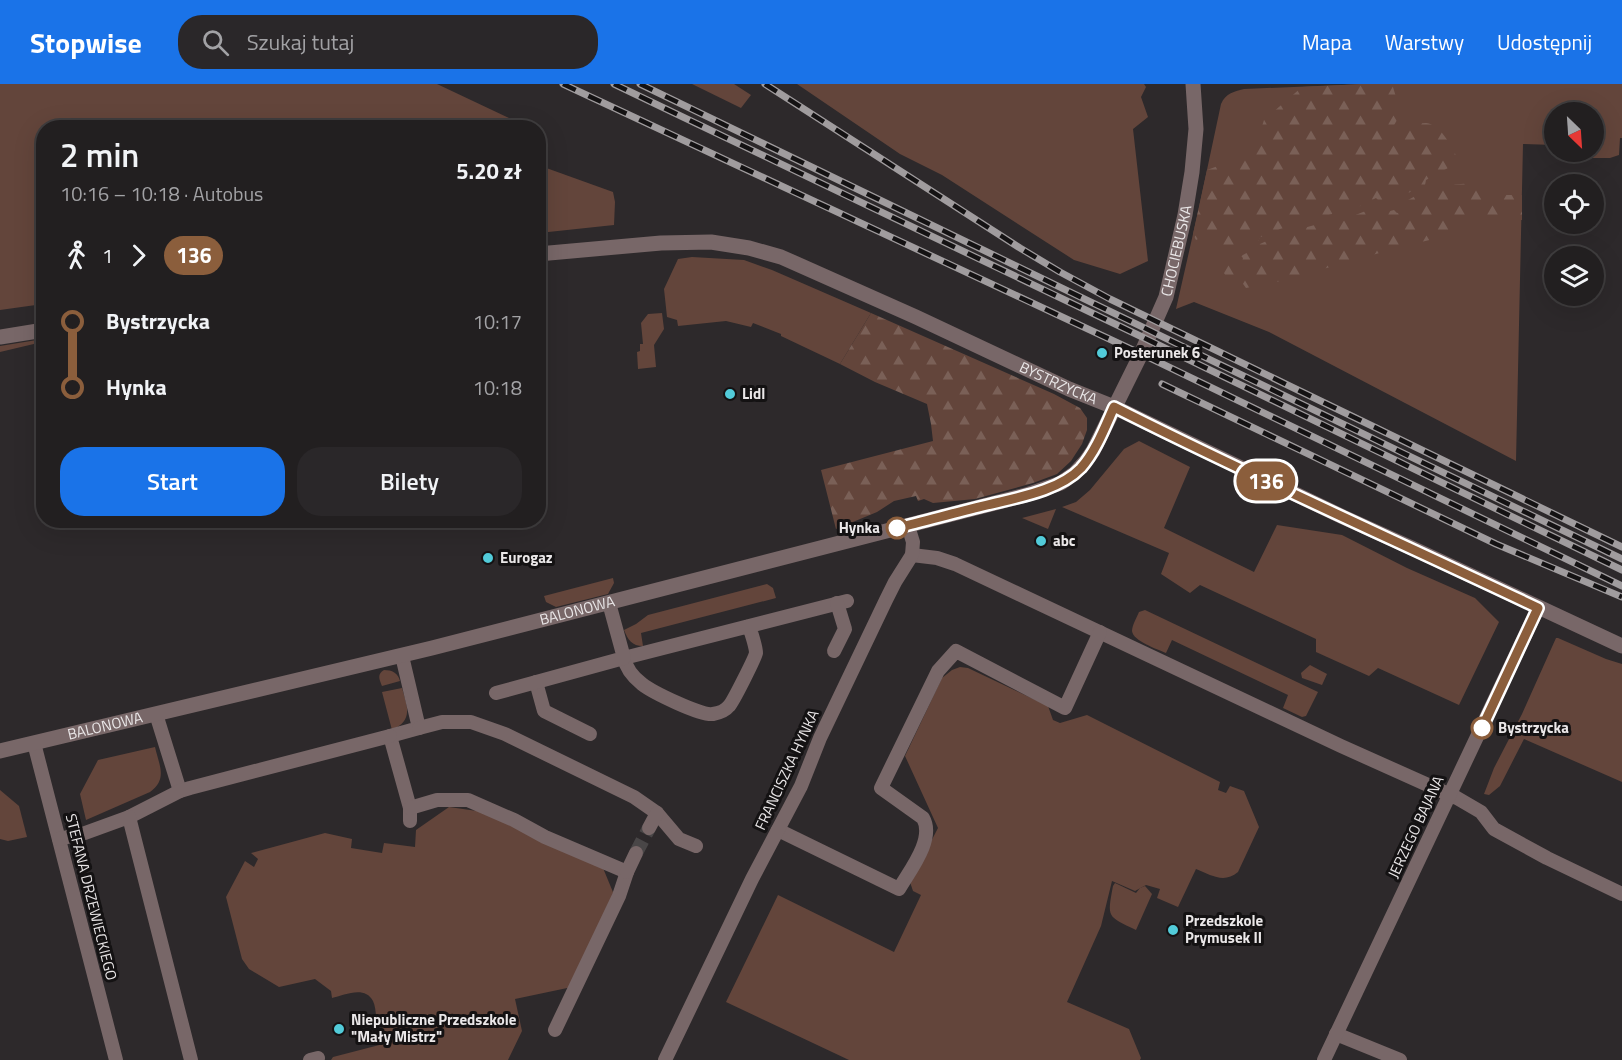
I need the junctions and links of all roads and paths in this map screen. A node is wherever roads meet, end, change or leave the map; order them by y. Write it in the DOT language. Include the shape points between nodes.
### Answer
graph roads {
  1 [pos="1193,84"];
  2 [pos="546,253"];
  3 [pos="36,331"];
  4 [pos="0,337"];
  5 [pos="1114,407"];
  6 [pos="908,526"];
  7 [pos="912,555"];
  8 [pos="609,603"];
  9 [pos="1538,608"];
  10 [pos="749,626"];
  11 [pos="1100,632"];
  12 [pos="1622,646"];
  13 [pos="834,651"];
  14 [pos="402,656"];
  15 [pos="624,658"];
  16 [pos="536,682"];
  17 [pos="496,693"];
  18 [pos="156,714"];
  19 [pos="419,728"];
  20 [pos="590,734"];
  21 [pos="390,736"];
  22 [pos="34,743"];
  23 [pos="0,751"];
  24 [pos="180,791"];
  25 [pos="1450,794"];
  26 [pos="657,813"];
  27 [pos="129,818"];
  28 [pos="649,828"];
  29 [pos="778,830"];
  30 [pos="59,839"];
  31 [pos="696,846"];
  32 [pos="636,853"];
  33 [pos="627,872"];
  34 [pos="1622,894"];
  35 [pos="555,1029"];
  36 [pos="1336,1034"];
  37 [pos="116,1060"];
  38 [pos="191,1060"];
  39 [pos="665,1060"];
  40 [pos="1324,1060"];
  41 [pos="1400,1060"];
  1 -- 5 [label="street, CHOCIEBUSKA" via="1196,129 1191,178 1166,297"];
  2 -- 5 [label="street, BYSTRZYCKA" via="661,243 711,242 748,248 816,272"];
  3 -- 4 [label="street"];
  5 -- 6 [label="street, BALONOWA" via="1093,452 1061,483"];
  5 -- 9 [label="street, BYSTRZYCKA"];
  6 -- 7 [label="street"];
  6 -- 8 [label="street, BALONOWA"];
  7 -- 11 [label="street" via="956,564"];
  7 -- 29 [label="street, FRANCISZKA HYNKA" via="886,600"];
  8 -- 14 [label="street, BALONOWA"];
  8 -- 15 [label="street"];
  9 -- 12 [label="street, BYSTRZYCKA"];
  9 -- 25 [label="street, JERZEGO BAJANA"];
  10 -- 13 [label="street" via="842,602 845,629"];
  10 -- 15 [label="street"];
  10 -- 15 [label="street" via="756,652 731,704 715,714 702,713 651,690 638,681"];
  11 -- 25 [label="street"];
  11 -- 29 [label="street" via="1065,708 956,651 938,671 881,788 927,825 927,840 899,889"];
  14 -- 18 [label="street, BALONOWA"];
  14 -- 19 [label="street"];
  15 -- 16 [label="street"];
  16 -- 17 [label="street"];
  16 -- 20 [label="street" via="544,711"];
  18 -- 22 [label="street, BALONOWA"];
  18 -- 24 [label="street"];
  19 -- 21 [label="street"];
  19 -- 26 [label="street" via="456,721 484,725 624,792"];
  21 -- 24 [label="street"];
  21 -- 33 [label="street" via="410,814 437,800 468,800"];
  22 -- 23 [label="street, BALONOWA"];
  22 -- 30 [label="street, STEFANA DRZEWIECKIEGO"];
  24 -- 27 [label="street"];
  25 -- 34 [label="street" via="1482,812 1494,829"];
  25 -- 36 [label="street, JERZEGO BAJANA"];
  26 -- 28 [label="street"];
  26 -- 31 [label="street" via="679,839"];
  27 -- 30 [label="street"];
  27 -- 38 [label="street"];
  29 -- 39 [label="street, FRANCISZKA HYNKA"];
  30 -- 37 [label="street, STEFANA DRZEWIECKIEGO"];
  32 -- 33 [label="street"];
  33 -- 35 [label="street"];
  36 -- 40 [label="street, JERZEGO BAJANA"];
  36 -- 41 [label="street"];
}
